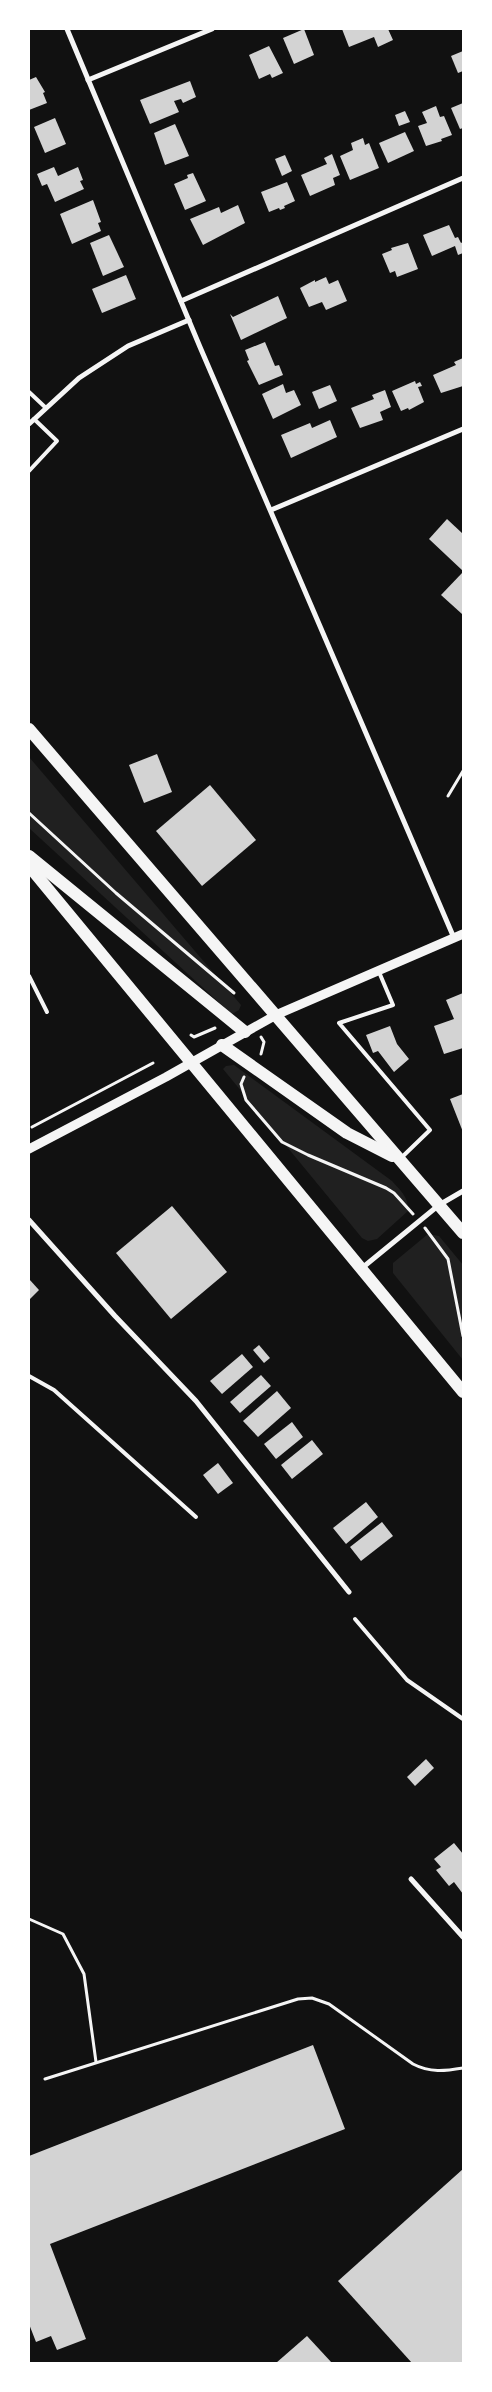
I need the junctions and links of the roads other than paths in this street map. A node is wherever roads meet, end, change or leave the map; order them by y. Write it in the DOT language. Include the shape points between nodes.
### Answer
graph roads {
  1 [pos="68,29"];
  2 [pos="212,29"];
  3 [pos="88,80"];
  4 [pos="463,178"];
  5 [pos="180,301"];
  6 [pos="189,320"];
  7 [pos="29,392"];
  8 [pos="46,408"];
  9 [pos="34,419"];
  10 [pos="29,424"];
  11 [pos="463,429"];
  12 [pos="29,471"];
  13 [pos="271,510"];
  14 [pos="29,729"];
  15 [pos="29,856"];
  16 [pos="29,866"];
  17 [pos="463,934"];
  18 [pos="454,938"];
  19 [pos="378,970"];
  20 [pos="29,976"];
  21 [pos="47,1012"];
  22 [pos="276,1015"];
  23 [pos="245,1032"];
  24 [pos="222,1045"];
  25 [pos="191,1063"];
  26 [pos="29,1149"];
  27 [pos="399,1159"];
  28 [pos="463,1191"];
  29 [pos="439,1205"];
  30 [pos="29,1220"];
  31 [pos="463,1233"];
  32 [pos="361,1269"];
  33 [pos="29,1376"];
  34 [pos="463,1392"];
  35 [pos="196,1516"];
  36 [pos="349,1592"];
  37 [pos="355,1619"];
  38 [pos="463,1719"];
  39 [pos="411,1879"];
  40 [pos="463,1937"];
  1 -- 3 [label="street"];
  2 -- 3 [label="street"];
  3 -- 5 [label="street"];
  4 -- 5 [label="street"];
  5 -- 6 [label="street"];
  6 -- 8 [label="street" via="128,346 79,378"];
  6 -- 13 [label="street"];
  7 -- 8 [label="lane"];
  8 -- 9 [label="street"];
  9 -- 10 [label="street"];
  9 -- 12 [label="lane" via="57,441"];
  11 -- 13 [label="street"];
  13 -- 18 [label="street"];
  14 -- 22 [label="main road"];
  15 -- 23 [label="main road"];
  16 -- 25 [label="main road"];
  17 -- 18 [label="street"];
  18 -- 19 [label="street"];
  19 -- 22 [label="street"];
  19 -- 27 [label="lane" via="393,1005 339,1023 430,1130"];
  20 -- 21 [label="lane"];
  22 -- 23 [label="street"];
  22 -- 27 [label="main road"];
  23 -- 24 [label="street"];
  24 -- 25 [label="street"];
  24 -- 27 [label="main road" via="347,1133"];
  25 -- 26 [label="street"];
  25 -- 32 [label="main road"];
  27 -- 29 [label="main road"];
  28 -- 29 [label="street"];
  29 -- 31 [label="main road"];
  29 -- 32 [label="street"];
  30 -- 36 [label="street" via="196,1401"];
  32 -- 34 [label="main road"];
  33 -- 35 [label="lane" via="54,1390"];
  37 -- 38 [label="lane" via="407,1680"];
  39 -- 40 [label="street"];
}
